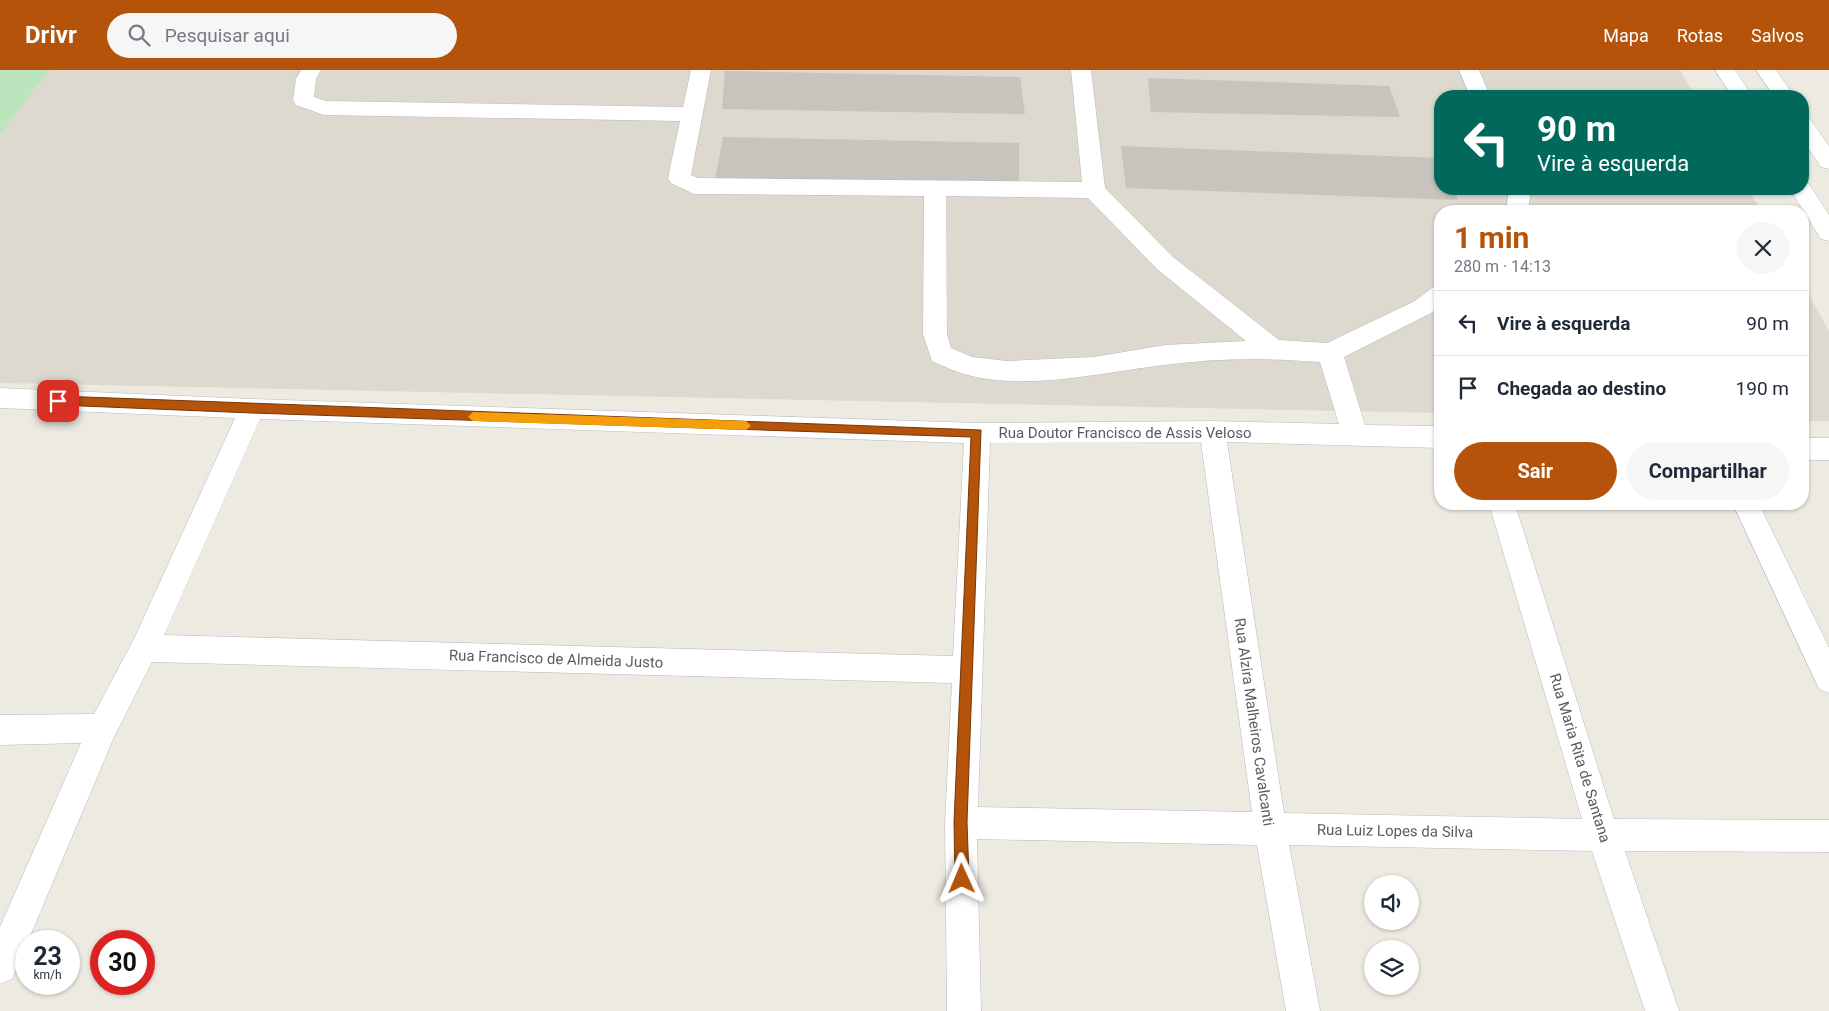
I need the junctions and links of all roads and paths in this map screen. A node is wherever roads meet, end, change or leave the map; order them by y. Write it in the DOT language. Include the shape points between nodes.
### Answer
graph roads {
  1 [pos="311,70"];
  2 [pos="701,70"];
  3 [pos="1081,70"];
  4 [pos="1469,70"];
  5 [pos="1725,70"];
  6 [pos="1766,70"];
  7 [pos="1477,90"];
  8 [pos="1738,90"];
  9 [pos="1780,90"];
  10 [pos="691,114"];
  11 [pos="1809,134"];
  12 [pos="1829,162"];
  13 [pos="934,187"];
  14 [pos="1094,190"];
  15 [pos="1805,195"];
  16 [pos="1829,233"];
  17 [pos="1434,299"];
  18 [pos="1273,349"];
  19 [pos="1330,354"];
  20 [pos="0,398"];
  21 [pos="252,409"];
  22 [pos="1212,431"];
  23 [pos="977,433"];
  24 [pos="1355,435"];
  25 [pos="1434,437"];
  26 [pos="1809,449"];
  27 [pos="1829,449"];
  28 [pos="1504,510"];
  29 [pos="1749,510"];
  30 [pos="144,648"];
  31 [pos="967,670"];
  32 [pos="1829,679"];
  33 [pos="103,728"];
  34 [pos="0,730"];
  35 [pos="961,822"];
  36 [pos="1270,829"];
  37 [pos="1603,835"];
  38 [pos="1829,836"];
  39 [pos="0,967"];
  40 [pos="964,1011"];
  41 [pos="1303,1011"];
  42 [pos="1662,1011"];
  1 -- 10 [label="street" via="306,79 303,100 324,108"];
  2 -- 10 [label="street"];
  3 -- 14 [label="street"];
  4 -- 7 [label="street"];
  5 -- 8 [label="street"];
  6 -- 9 [label="street"];
  10 -- 13 [label="street" via="679,178 694,186"];
  11 -- 12 [label="street"];
  13 -- 14 [label="street"];
  13 -- 18 [label="street" via="935,334 941,354 969,366 1007,371 1094,367 1165,355"];
  14 -- 18 [label="street" via="1165,263"];
  15 -- 16 [label="street"];
  17 -- 19 [label="street"];
  18 -- 19 [label="street"];
  19 -- 24 [label="street"];
  20 -- 21 [label="street, Rua Doutor Francisco de Assis Veloso"];
  21 -- 23 [label="street, Rua Doutor Francisco de Assis Veloso"];
  21 -- 30 [label="street"];
  22 -- 23 [label="street, Rua Doutor Francisco de Assis Veloso"];
  22 -- 24 [label="street, Rua Doutor Francisco de Assis Veloso"];
  22 -- 36 [label="street, Rua Alzira Malheiros Cavalcanti"];
  23 -- 31 [label="street"];
  24 -- 25 [label="street, Rua Doutor Francisco de Assis Veloso"];
  26 -- 27 [label="street"];
  28 -- 37 [label="street, Rua Maria Rita de Santana"];
  29 -- 32 [label="street"];
  30 -- 31 [label="street, Rua Francisco de Almeida Justo"];
  30 -- 33 [label="street"];
  31 -- 35 [label="street"];
  33 -- 34 [label="street"];
  33 -- 39 [label="street"];
  35 -- 36 [label="street, Rua Luiz Lopes da Silva"];
  35 -- 40 [label="street"];
  36 -- 37 [label="street, Rua Luiz Lopes da Silva"];
  36 -- 41 [label="street, Rua Alzira Malheiros Cavalcanti"];
  37 -- 38 [label="street, Rua Luiz Lopes da Silva"];
  37 -- 42 [label="street, Rua Maria Rita de Santana"];
}
